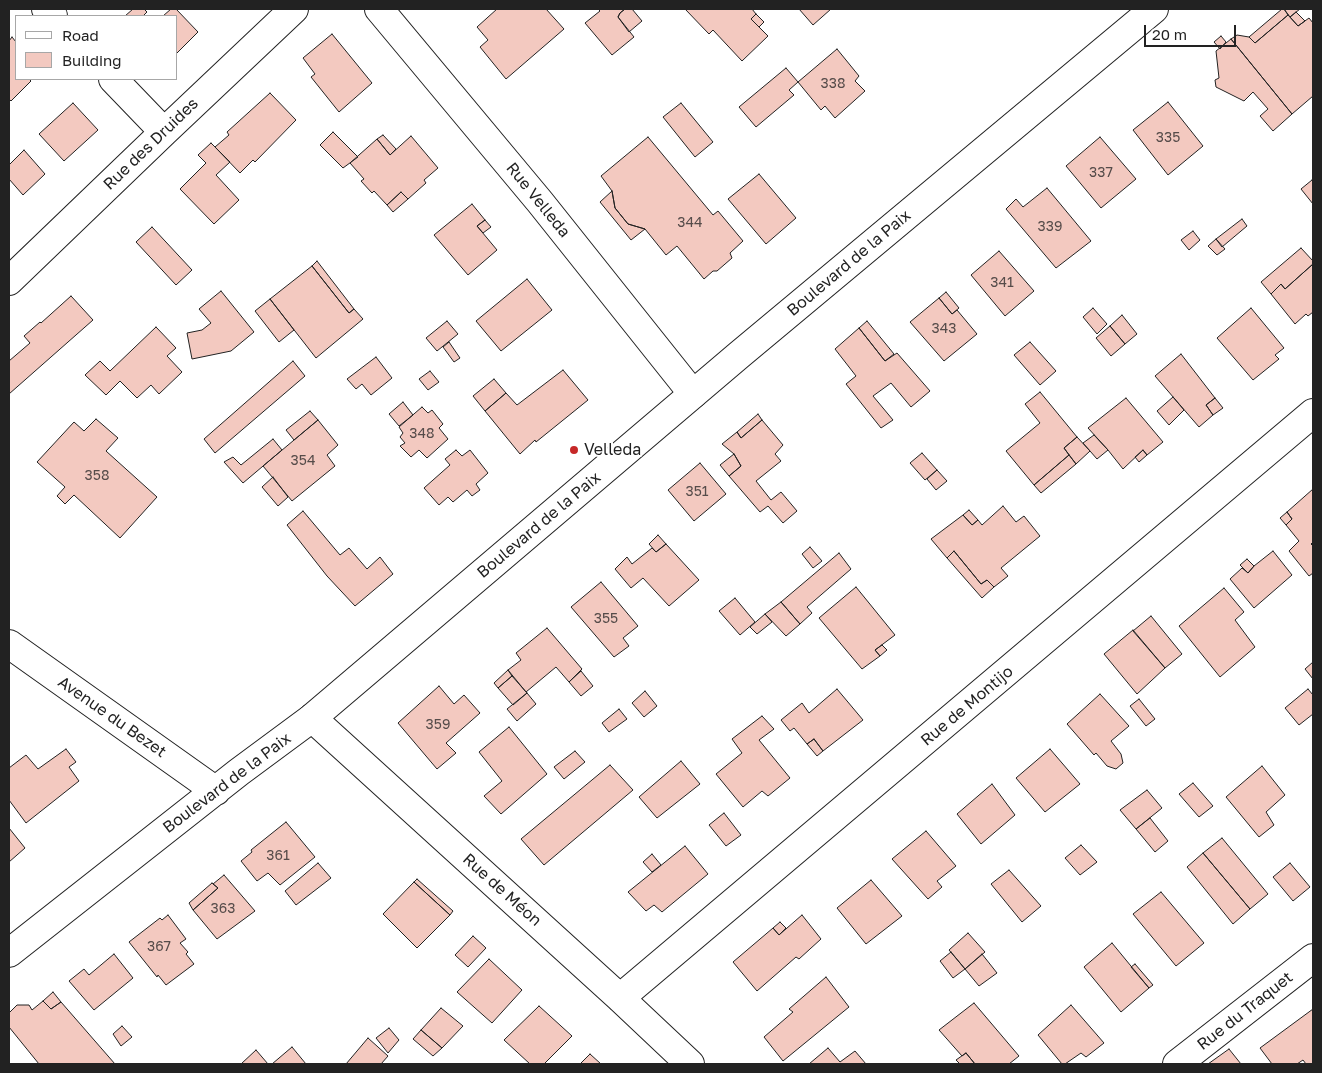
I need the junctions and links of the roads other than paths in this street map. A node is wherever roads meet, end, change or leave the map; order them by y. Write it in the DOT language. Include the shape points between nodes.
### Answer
graph roads {
  1 [pos="294,9"];
  2 [pos="379,9"];
  3 [pos="1154,9"];
  4 [pos="114,80"];
  5 [pos="164,132"];
  6 [pos="9,281"];
  7 [pos="693,394"];
  8 [pos="1313,413"];
  9 [pos="9,644"];
  10 [pos="312,718"];
  11 [pos="216,791"];
  12 [pos="9,953"];
  13 [pos="1313,958"];
  14 [pos="620,998"];
  15 [pos="690,1064"];
  16 [pos="1177,1064"];
  1 -- 5 [label="street, Rue des Druides"];
  2 -- 7 [label="street, Rue Velleda" via="540,202"];
  3 -- 7 [label="street, Boulevard de la Paix"];
  4 -- 5 [label="street"];
  5 -- 6 [label="street, Rue des Druides"];
  7 -- 10 [label="street, Boulevard de la Paix"];
  8 -- 14 [label="street, Rue de Montijo"];
  9 -- 11 [label="street, Avenue du Bezet"];
  10 -- 11 [label="street, Boulevard de la Paix"];
  10 -- 14 [label="street, Rue de Méon"];
  11 -- 12 [label="street, Boulevard de la Paix"];
  13 -- 16 [label="street, Rue du Traquet"];
  14 -- 15 [label="street, Rue de Méon"];
}
